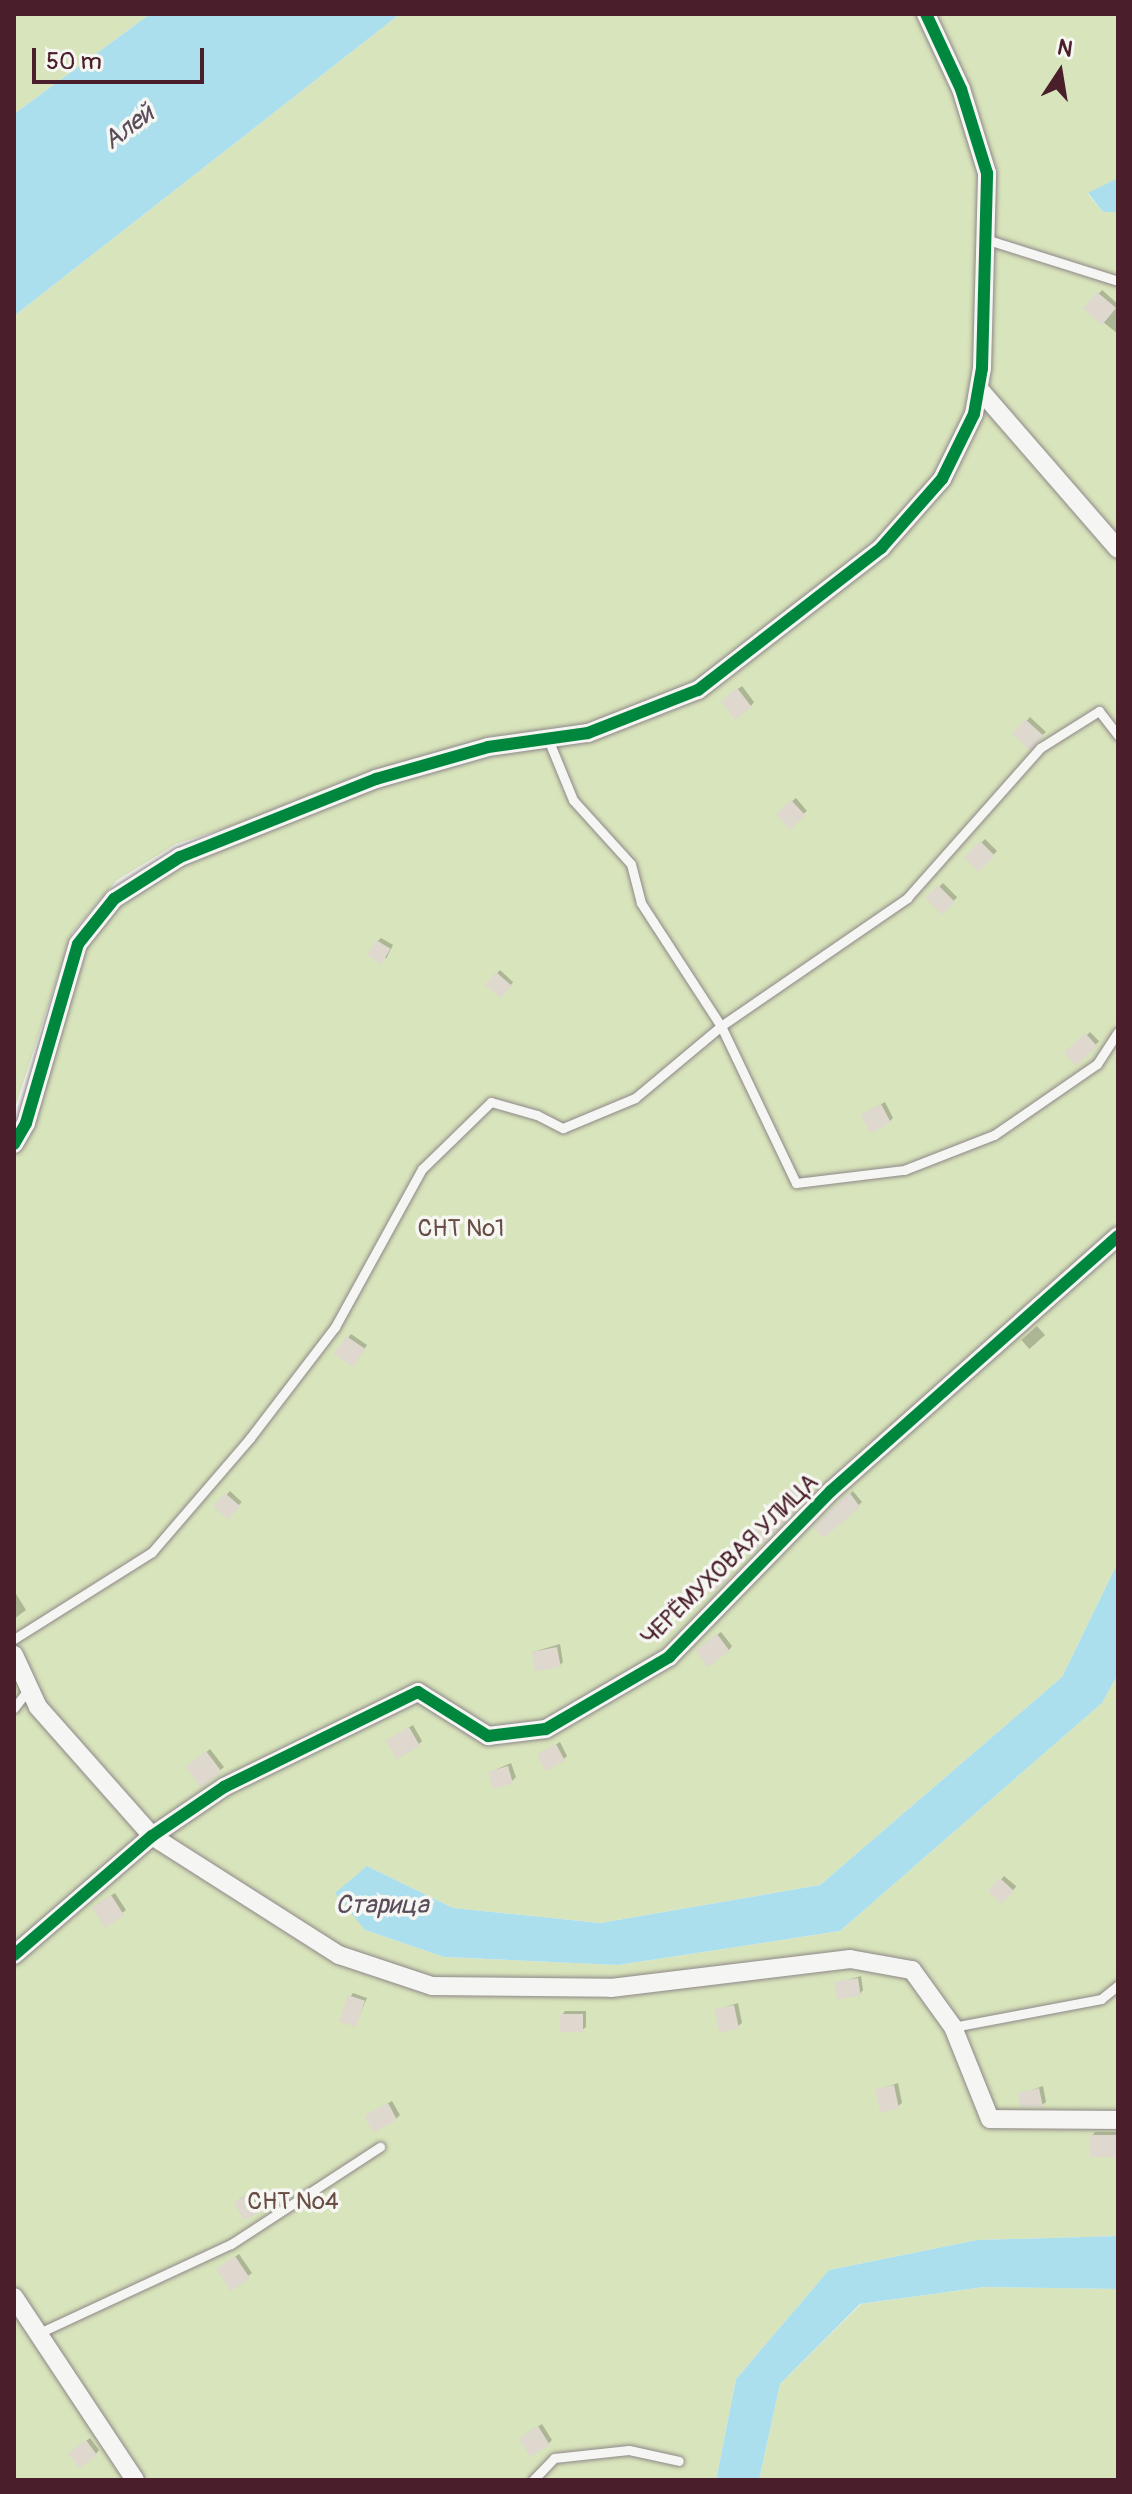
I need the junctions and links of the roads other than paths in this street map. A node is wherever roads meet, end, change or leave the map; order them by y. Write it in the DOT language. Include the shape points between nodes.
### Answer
graph roads {
  1 [pos="926,14"];
  2 [pos="985,239"];
  3 [pos="1118,281"];
  4 [pos="979,389"];
  5 [pos="1118,549"];
  6 [pos="1118,735"];
  7 [pos="548,739"];
  8 [pos="721,1026"];
  9 [pos="1118,1032"];
  10 [pos="14,1144"];
  11 [pos="1118,1236"];
  12 [pos="14,1639"];
  13 [pos="14,1655"];
  14 [pos="29,1689"];
  15 [pos="14,1708"];
  16 [pos="152,1836"];
  17 [pos="14,1955"];
  18 [pos="1118,1985"];
  19 [pos="953,2027"];
  20 [pos="1118,2120"];
  21 [pos="380,2147"];
  22 [pos="14,2297"];
  23 [pos="39,2333"];
  24 [pos="679,2461"];
  25 [pos="135,2480"];
  26 [pos="533,2480"];
  1 -- 2 [label="street" via="961,89 987,173"];
  2 -- 3 [label="lane"];
  2 -- 4 [label="street"];
  4 -- 5 [label="street"];
  4 -- 7 [label="street" via="974,414 942,479 881,548 698,690 588,733"];
  6 -- 8 [label="lane" via="1099,711 1040,748 907,898"];
  7 -- 8 [label="lane" via="573,800 631,864 641,903"];
  7 -- 10 [label="street" via="488,747 376,779 180,857 114,899 78,944 26,1123"];
  8 -- 9 [label="lane" via="796,1183 904,1170 994,1135 1097,1064"];
  8 -- 12 [label="lane" via="635,1098 563,1128 491,1102 422,1169 335,1327 250,1438 152,1552"];
  11 -- 16 [label="street, ЧЕРЁМУХОВАЯ УЛИЦА" via="831,1491 669,1657 546,1729 488,1736 418,1692 224,1787"];
  13 -- 14 [label="street"];
  14 -- 15 [label="lane"];
  14 -- 16 [label="street" via="38,1707"];
  16 -- 17 [label="street"];
  16 -- 19 [label="street" via="339,1955 432,1986 611,1988 850,1959 912,1970"];
  18 -- 19 [label="lane" via="1101,1999"];
  19 -- 20 [label="street" via="990,2119"];
  21 -- 23 [label="lane" via="231,2244"];
  22 -- 23 [label="street"];
  23 -- 25 [label="street"];
  24 -- 26 [label="lane" via="629,2450 554,2458"];
}
